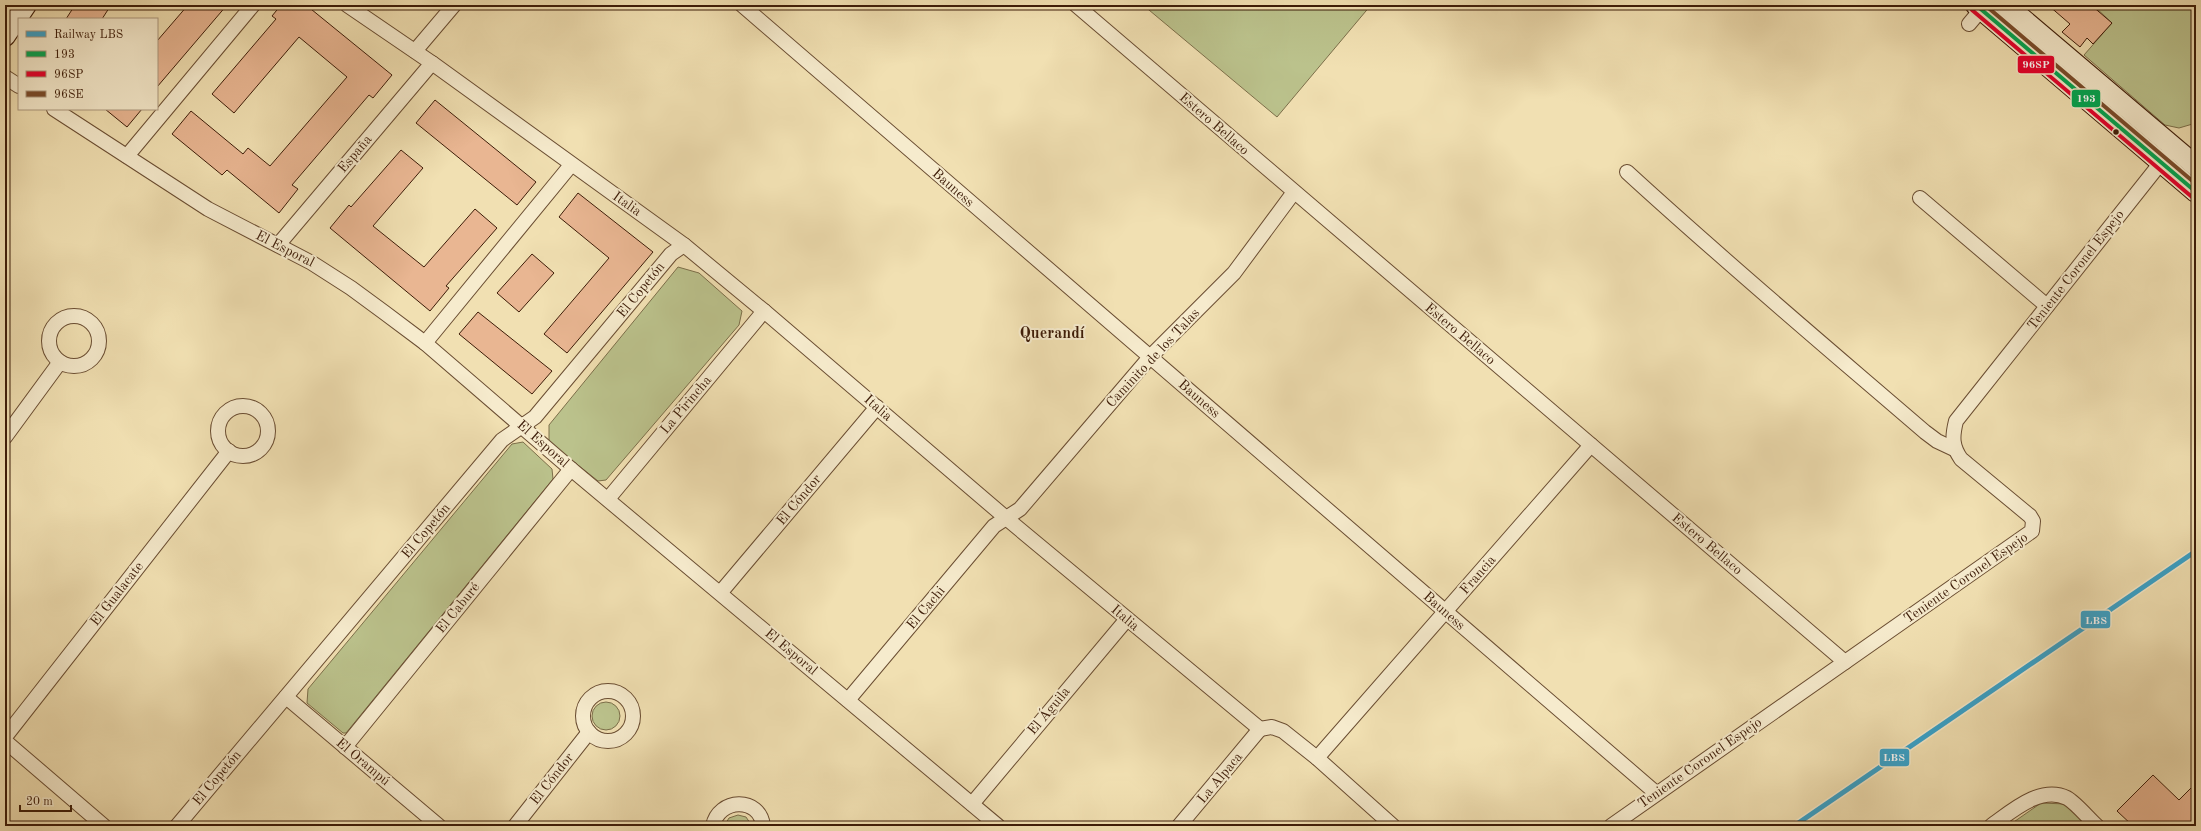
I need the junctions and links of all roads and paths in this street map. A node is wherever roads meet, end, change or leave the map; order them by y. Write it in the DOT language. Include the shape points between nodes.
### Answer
graph roads {
  1 [pos="26,5"];
  2 [pos="253,5"];
  3 [pos="347,5"];
  4 [pos="454,5"];
  5 [pos="742,5"];
  6 [pos="1076,5"];
  7 [pos="2006,5"];
  8 [pos="1978,11"];
  9 [pos="5,36"];
  10 [pos="415,51"];
  11 [pos="432,63"];
  12 [pos="5,77"];
  13 [pos="18,85"];
  14 [pos="56,110"];
  15 [pos="2167,154"];
  16 [pos="128,156"];
  17 [pos="571,165"];
  18 [pos="2196,166"];
  19 [pos="1627,172"];
  20 [pos="1294,192"];
  21 [pos="2196,192"];
  22 [pos="1920,198"];
  23 [pos="278,245"];
  24 [pos="684,245"];
  25 [pos="2047,306"];
  26 [pos="764,311"];
  27 [pos="425,343"];
  28 [pos="1150,357"];
  29 [pos="60,362"];
  30 [pos="877,407"];
  31 [pos="521,425"];
  32 [pos="5,437"];
  33 [pos="1591,446"];
  34 [pos="1954,449"];
  35 [pos="229,451"];
  36 [pos="571,469"];
  37 [pos="608,499"];
  38 [pos="1006,518"];
  39 [pos="721,592"];
  40 [pos="1446,612"];
  41 [pos="1127,619"];
  42 [pos="1845,662"];
  43 [pos="286,697"];
  44 [pos="848,700"];
  45 [pos="1260,729"];
  46 [pos="589,732"];
  47 [pos="5,737"];
  48 [pos="5,741"];
  49 [pos="345,747"];
  50 [pos="1317,758"];
  51 [pos="1656,793"];
  52 [pos="972,804"];
  53 [pos="433,824"];
  54 [pos="104,826"];
  55 [pos="176,826"];
  56 [pos="515,826"];
  57 [pos="713,826"];
  58 [pos="763,826"];
  59 [pos="998,826"];
  60 [pos="1179,826"];
  61 [pos="1393,826"];
  62 [pos="1611,826"];
  63 [pos="1991,826"];
  64 [pos="2097,826"];
  1 -- 9 [label="main road"];
  2 -- 16 [label="street"];
  3 -- 10 [label="street, Italia"];
  4 -- 10 [label="street"];
  5 -- 28 [label="street, Bauness"];
  6 -- 20 [label="street, Estero Bellaco"];
  7 -- 15 [label="main road"];
  8 -- 15 [label="main road"];
  10 -- 11 [label="street, Italia"];
  11 -- 17 [label="street, Italia"];
  11 -- 23 [label="street, España"];
  12 -- 13 [label="street"];
  14 -- 16 [label="street, El Esporal"];
  15 -- 18 [label="main road"];
  15 -- 21 [label="main road"];
  15 -- 25 [label="street, Teniente Coronel Espejo"];
  16 -- 23 [label="street, El Esporal" via="208,209"];
  17 -- 24 [label="street, Italia"];
  17 -- 27 [label="street"];
  19 -- 34 [label="street" via="1701,240 1931,436"];
  20 -- 28 [label="street, Caminito de los Talas" via="1234,273"];
  20 -- 33 [label="street, Estero Bellaco"];
  22 -- 25 [label="street"];
  23 -- 27 [label="street, El Esporal" via="351,288"];
  24 -- 26 [label="street, Italia"];
  24 -- 31 [label="street, El Copetón" via="670,254 535,417"];
  25 -- 34 [label="street, Teniente Coronel Espejo" via="1956,422 1952,436"];
  26 -- 30 [label="street, Italia"];
  26 -- 37 [label="street, La Pirincha"];
  27 -- 31 [label="street, El Esporal"];
  28 -- 38 [label="street, Caminito de los Talas" via="1020,509"];
  28 -- 40 [label="street, Bauness"];
  29 -- 32 [label="street"];
  30 -- 38 [label="street, Italia"];
  30 -- 39 [label="street, El Cóndor"];
  31 -- 36 [label="street, El Esporal"];
  31 -- 43 [label="street, El Copetón" via="502,440"];
  33 -- 40 [label="street, Francia"];
  33 -- 42 [label="street, Estero Bellaco"];
  34 -- 42 [label="street, Teniente Coronel Espejo" via="1961,459 2030,516 2033,520 2032,531"];
  35 -- 47 [label="street, El Gualacate"];
  36 -- 37 [label="street, El Esporal"];
  36 -- 49 [label="street, El Caburé"];
  37 -- 39 [label="street, El Esporal"];
  38 -- 41 [label="street, Italia"];
  38 -- 44 [label="street, El Cachi" via="994,526"];
  39 -- 44 [label="street, El Esporal"];
  40 -- 50 [label="street, Francia"];
  40 -- 51 [label="street, Bauness"];
  41 -- 45 [label="street, Italia"];
  41 -- 52 [label="street, El Águila"];
  42 -- 51 [label="street, Teniente Coronel Espejo"];
  43 -- 49 [label="street, El Orampú"];
  43 -- 55 [label="street, El Copetón"];
  44 -- 52 [label="street, El Esporal"];
  45 -- 50 [label="street" via="1272,727 1283,731"];
  45 -- 60 [label="street, La Alpaca"];
  46 -- 56 [label="street, El Cóndor"];
  48 -- 54 [label="street"];
  49 -- 53 [label="street, El Orampú"];
  50 -- 61 [label="street"];
  51 -- 62 [label="street, Teniente Coronel Espejo"];
  52 -- 59 [label="street, El Esporal"];
  57 -- 58 [label="street" via="724,808 739,804 754,809 760,816"];
  63 -- 64 [label="street" via="2028,800 2054,795 2067,799"];
}
